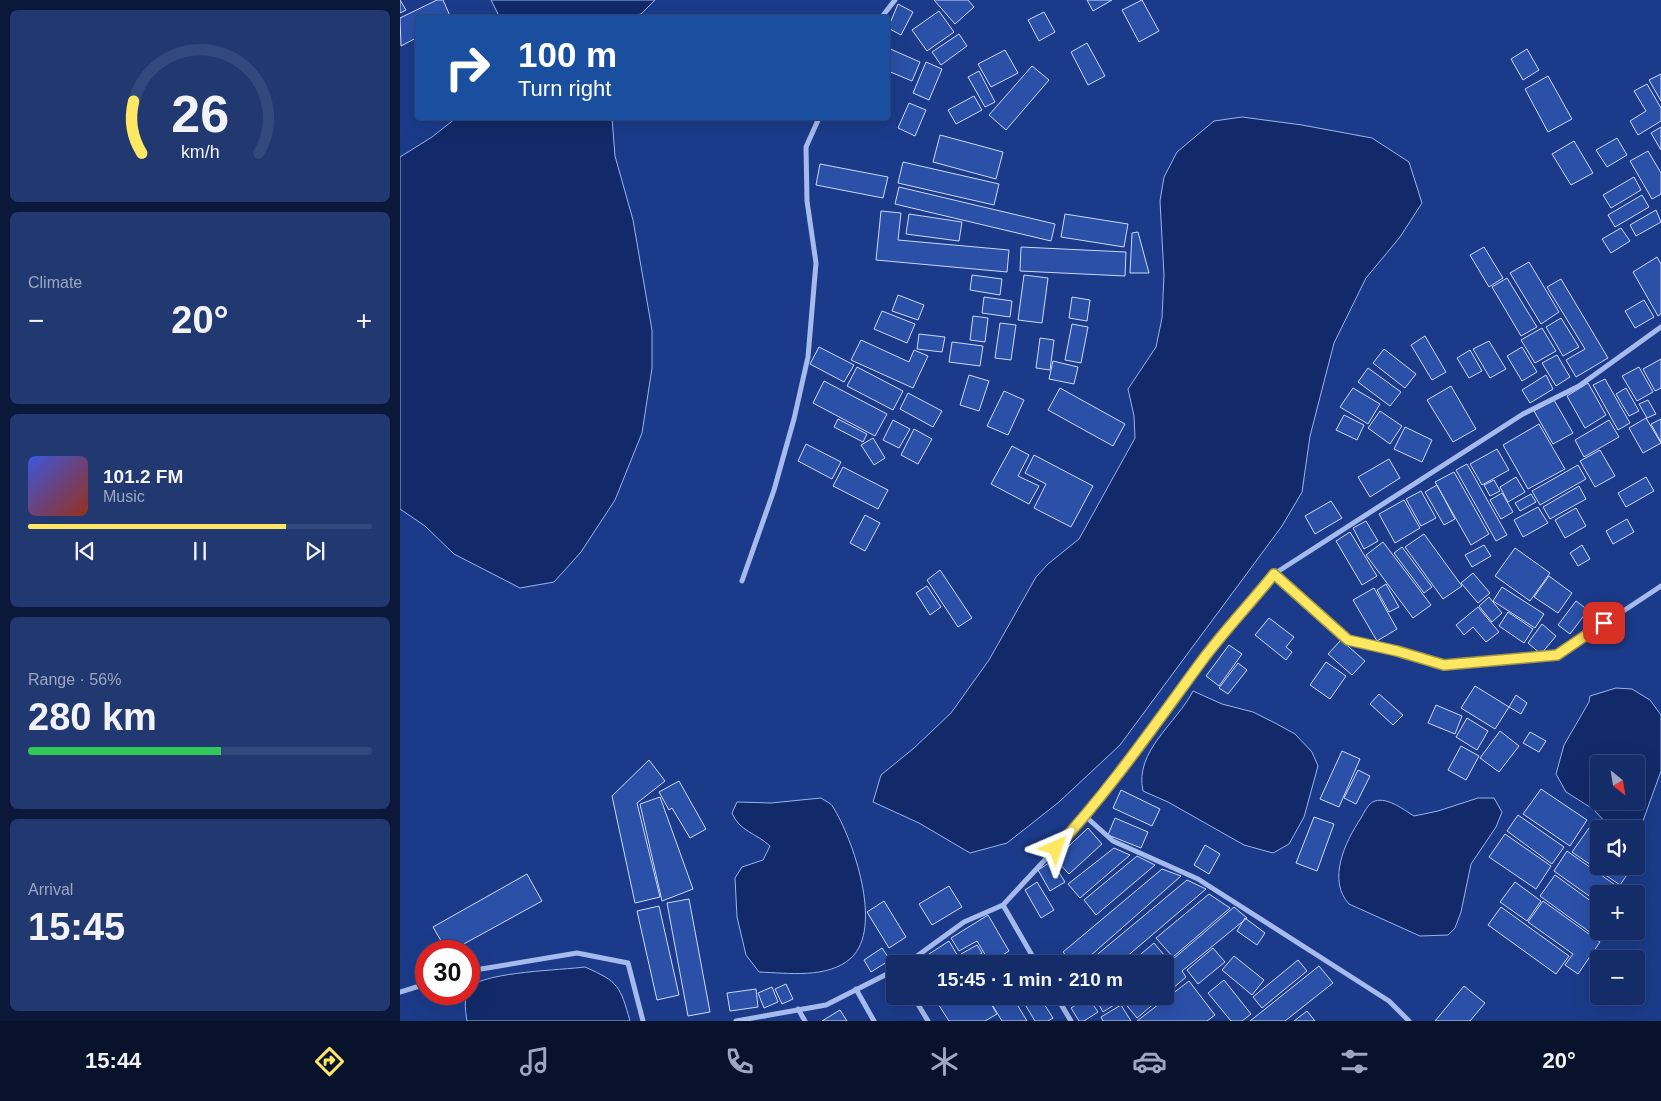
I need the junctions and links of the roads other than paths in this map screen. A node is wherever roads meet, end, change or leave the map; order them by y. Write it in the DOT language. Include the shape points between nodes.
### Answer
graph roads {
  1 [pos="896,0"];
  2 [pos="884,15"];
  3 [pos="818,120"];
  4 [pos="1661,328"];
  5 [pos="1274,574"];
  6 [pos="742,581"];
  7 [pos="1661,586"];
  8 [pos="1085,816"];
  9 [pos="1003,904"];
  10 [pos="918,955"];
  11 [pos="1032,955"];
  12 [pos="480,968"];
  13 [pos="886,974"];
  14 [pos="415,987"];
  15 [pos="856,989"];
  16 [pos="400,992"];
  17 [pos="918,1005"];
  18 [pos="1062,1005"];
  19 [pos="798,1009"];
  20 [pos="643,1021"];
  21 [pos="736,1021"];
  22 [pos="805,1021"];
  23 [pos="874,1021"];
  24 [pos="928,1021"];
  25 [pos="1072,1021"];
  26 [pos="1409,1021"];
  1 -- 2 [label="street"];
  3 -- 6 [label="street" via="806,147 807,201 816,264 808,357 774,490"];
  4 -- 5 [label="street" via="1579,386 1523,414"];
  5 -- 7 [label="street" via="1348,640 1444,665 1557,655"];
  5 -- 8 [label="street" via="1202,660"];
  8 -- 9 [label="street"];
  8 -- 26 [label="street" via="1113,841 1198,879 1389,1001"];
  9 -- 10 [label="street" via="964,922"];
  9 -- 11 [label="street"];
  12 -- 20 [label="street" via="577,953 628,963"];
  13 -- 15 [label="street"];
  14 -- 16 [label="street"];
  15 -- 19 [label="street" via="826,1004"];
  15 -- 23 [label="street"];
  17 -- 24 [label="street"];
  18 -- 25 [label="street"];
  19 -- 21 [label="street"];
  19 -- 22 [label="street"];
}
